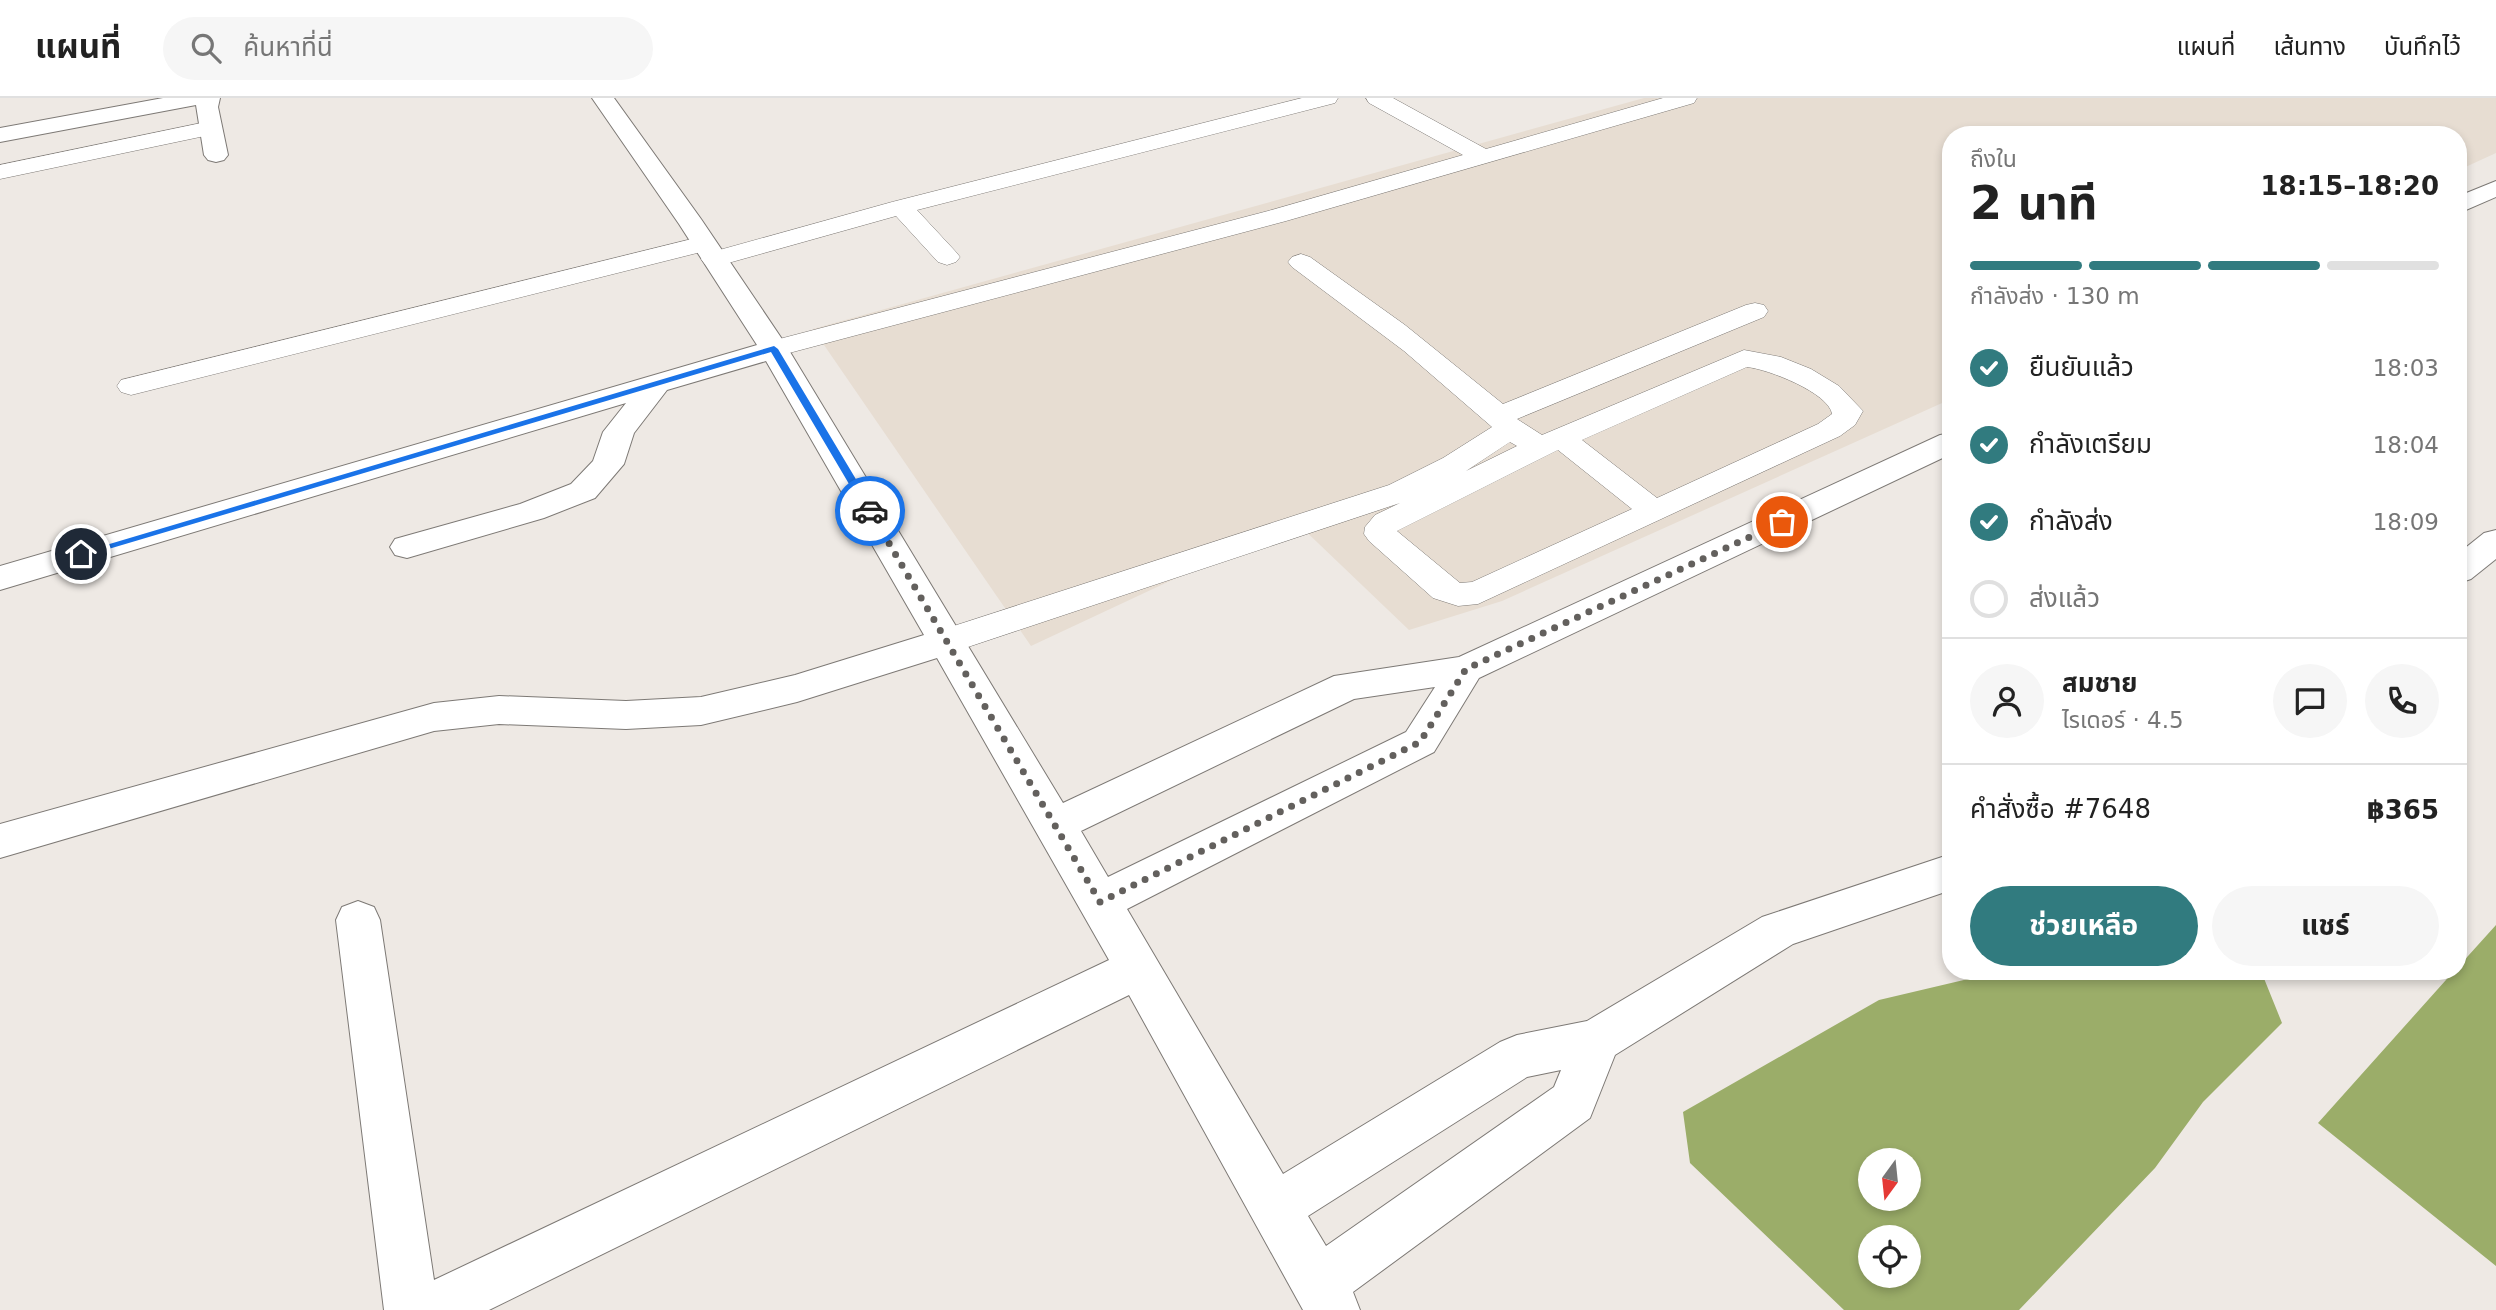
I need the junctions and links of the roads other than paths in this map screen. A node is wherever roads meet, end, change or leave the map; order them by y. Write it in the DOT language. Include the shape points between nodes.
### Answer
graph roads {
  1 [pos="200,98"];
  2 [pos="209,98"];
  3 [pos="603,98"];
  4 [pos="1327,98"];
  5 [pos="1377,98"];
  6 [pos="1686,98"];
  7 [pos="211,128"];
  8 [pos="0,135"];
  9 [pos="216,155"];
  10 [pos="1482,156"];
  11 [pos="0,172"];
  12 [pos="2496,188"];
  13 [pos="2467,201"];
  14 [pos="901,207"];
  15 [pos="709,251"];
  16 [pos="947,257"];
  17 [pos="1301,262"];
  18 [pos="1755,311"];
  19 [pos="774,349"];
  20 [pos="131,386"];
  21 [pos="655,386"];
  22 [pos="1505,422"];
  23 [pos="1550,443"];
  24 [pos="1942,446"];
  25 [pos="1654,511"];
  26 [pos="2496,541"];
  27 [pos="407,548"];
  28 [pos="2467,565"];
  29 [pos="0,578"];
  30 [pos="947,641"];
  31 [pos="1466,669"];
  32 [pos="1055,825"];
  33 [pos="0,841"];
  34 [pos="1942,875"];
  35 [pos="1100,902"];
  36 [pos="358,920"];
  37 [pos="1138,968"];
  38 [pos="1596,1041"];
  39 [pos="1275,1208"];
  40 [pos="1326,1297"];
  41 [pos="411,1310"];
  42 [pos="431,1310"];
  1 -- 8 [label="street"];
  2 -- 7 [label="street"];
  3 -- 15 [label="street"];
  4 -- 14 [label="lane"];
  5 -- 10 [label="lane"];
  6 -- 10 [label="lane"];
  7 -- 9 [label="street"];
  7 -- 11 [label="lane"];
  10 -- 19 [label="lane" via="1215,233"];
  12 -- 13 [label="street"];
  14 -- 15 [label="lane"];
  14 -- 16 [label="lane"];
  15 -- 19 [label="street"];
  15 -- 20 [label="lane"];
  17 -- 22 [label="lane"];
  18 -- 22 [label="lane"];
  19 -- 21 [label="street"];
  19 -- 30 [label="street"];
  21 -- 27 [label="street" via="620,432 608,464 583,491"];
  21 -- 29 [label="street"];
  22 -- 23 [label="lane"];
  22 -- 30 [label="lane" via="1454,466 1400,492"];
  23 -- 25 [label="lane"];
  23 -- 25 [label="lane" via="1386,522 1380,534 1445,590 1458,595 1478,593"];
  23 -- 25 [label="lane" via="1744,358 1786,367 1841,401 1848,411 1845,419 1829,430"];
  24 -- 31 [label="street"];
  26 -- 28 [label="street"];
  30 -- 32 [label="street"];
  30 -- 33 [label="street" via="797,688 701,711 651,715 499,710 434,717"];
  31 -- 32 [label="street" via="1347,686"];
  31 -- 35 [label="street" via="1420,742"];
  32 -- 35 [label="street"];
  34 -- 38 [label="street" via="1778,930"];
  35 -- 37 [label="street"];
  36 -- 41 [label="street"];
  37 -- 39 [label="street"];
  37 -- 42 [label="street"];
  38 -- 39 [label="street" via="1517,1056"];
  38 -- 40 [label="street" via="1573,1102"];
  39 -- 40 [label="street"];
}
